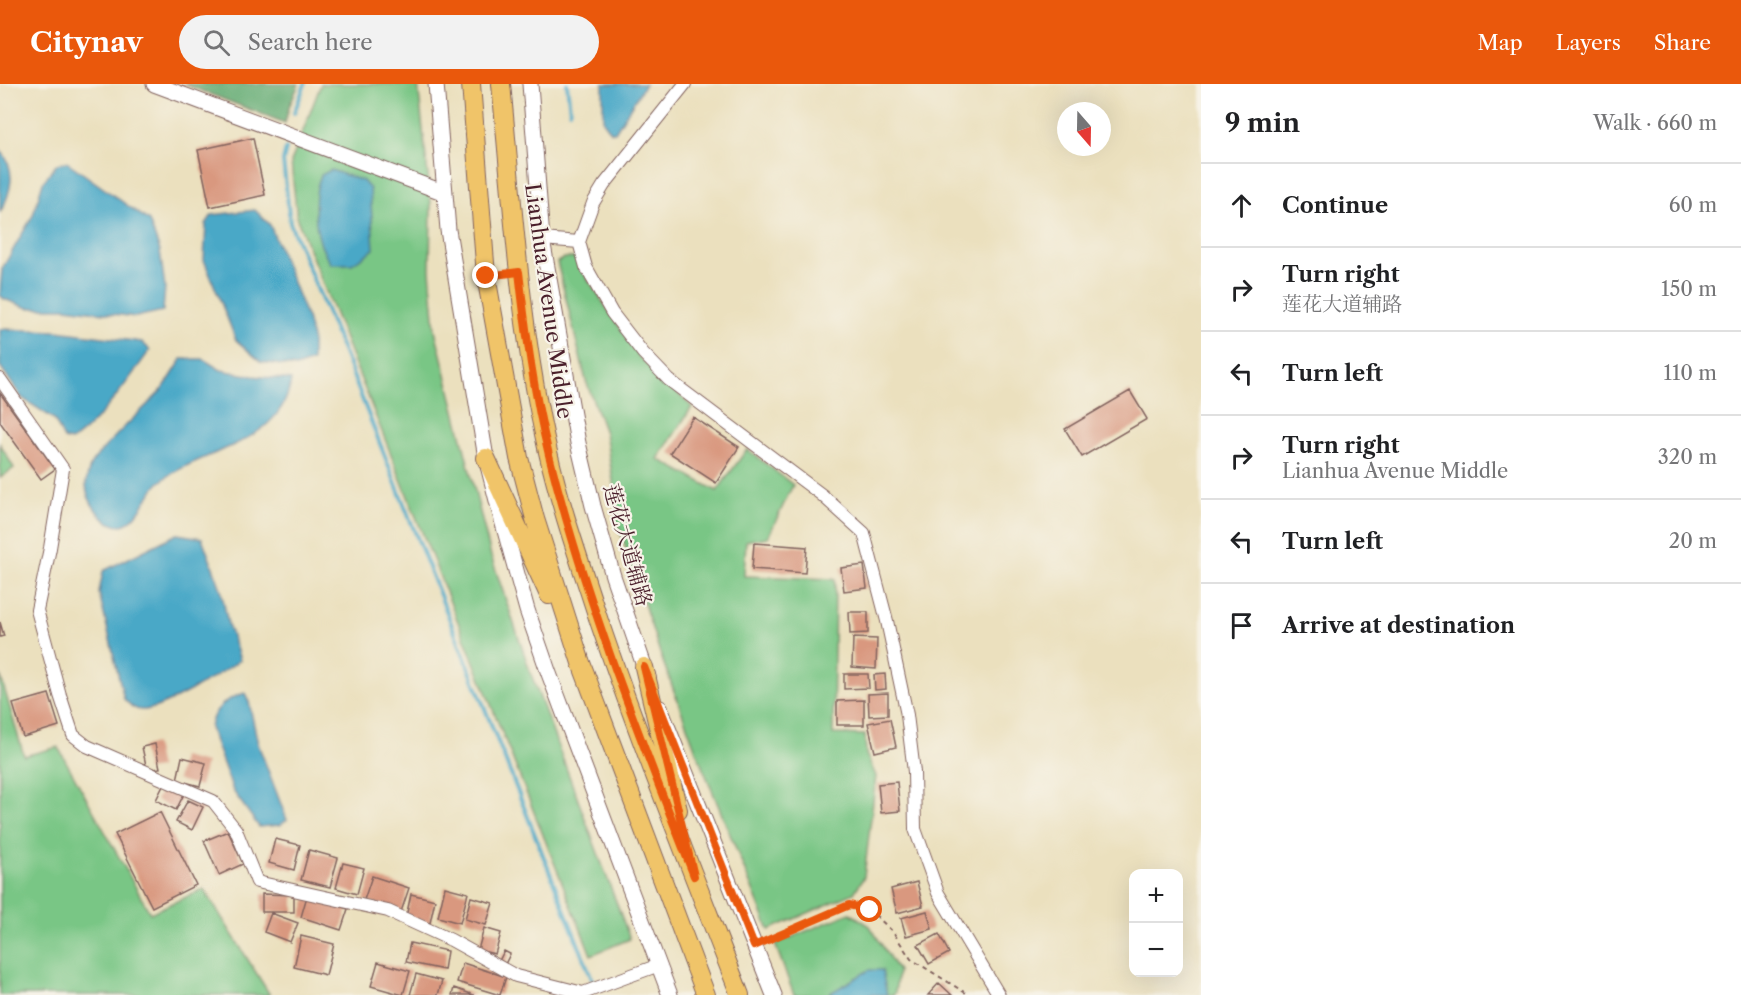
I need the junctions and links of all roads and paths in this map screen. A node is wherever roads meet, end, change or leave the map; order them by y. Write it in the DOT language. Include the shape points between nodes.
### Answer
graph roads {
  1 [pos="154,84"];
  2 [pos="436,84"];
  3 [pos="471,84"];
  4 [pos="501,84"];
  5 [pos="530,84"];
  6 [pos="685,84"];
  7 [pos="445,193"];
  8 [pos="542,238"];
  9 [pos="579,242"];
  10 [pos="519,272"];
  11 [pos="486,276"];
  12 [pos="0,379"];
  13 [pos="486,458"];
  14 [pos="581,663"];
  15 [pos="644,667"];
  16 [pos="694,876"];
  17 [pos="754,946"];
  18 [pos="659,965"];
  19 [pos="670,995"];
  20 [pos="706,995"];
  21 [pos="740,995"];
  22 [pos="774,995"];
  23 [pos="969,995"];
  24 [pos="999,995"];
  1 -- 7 [label="street"];
  2 -- 7 [label="street"];
  3 -- 11 [label="main road"];
  4 -- 10 [label="main road, Lianhua Avenue Middle"];
  5 -- 8 [label="street, 莲花大道辅路"];
  6 -- 9 [label="street" via="604,185"];
  7 -- 13 [label="street"];
  8 -- 9 [label="street"];
  8 -- 15 [label="street, 莲花大道辅路" via="593,506"];
  9 -- 24 [label="street" via="586,267 612,313 669,380 822,495 864,533 888,621 907,715 915,829 938,893"];
  10 -- 11 [label="main road"];
  10 -- 16 [label="main road, Lianhua Avenue Middle" via="534,387 565,515 630,712"];
  11 -- 14 [label="main road" via="519,458"];
  12 -- 18 [label="street" via="63,469 37,610 73,735 87,746 213,801 236,830 257,882 388,911 516,976 583,993"];
  13 -- 14 [label="main road"];
  13 -- 18 [label="street" via="526,610"];
  14 -- 20 [label="main road"];
  15 -- 16 [label="main road"];
  15 -- 17 [label="street, 莲花大道辅路"];
  16 -- 21 [label="main road, Lianhua Avenue Middle"];
  17 -- 22 [label="street, 莲花大道辅路"];
  17 -- 23 [label="path" via="849,905 860,907 870,910 893,932 911,959"];
  18 -- 19 [label="street"];
}
